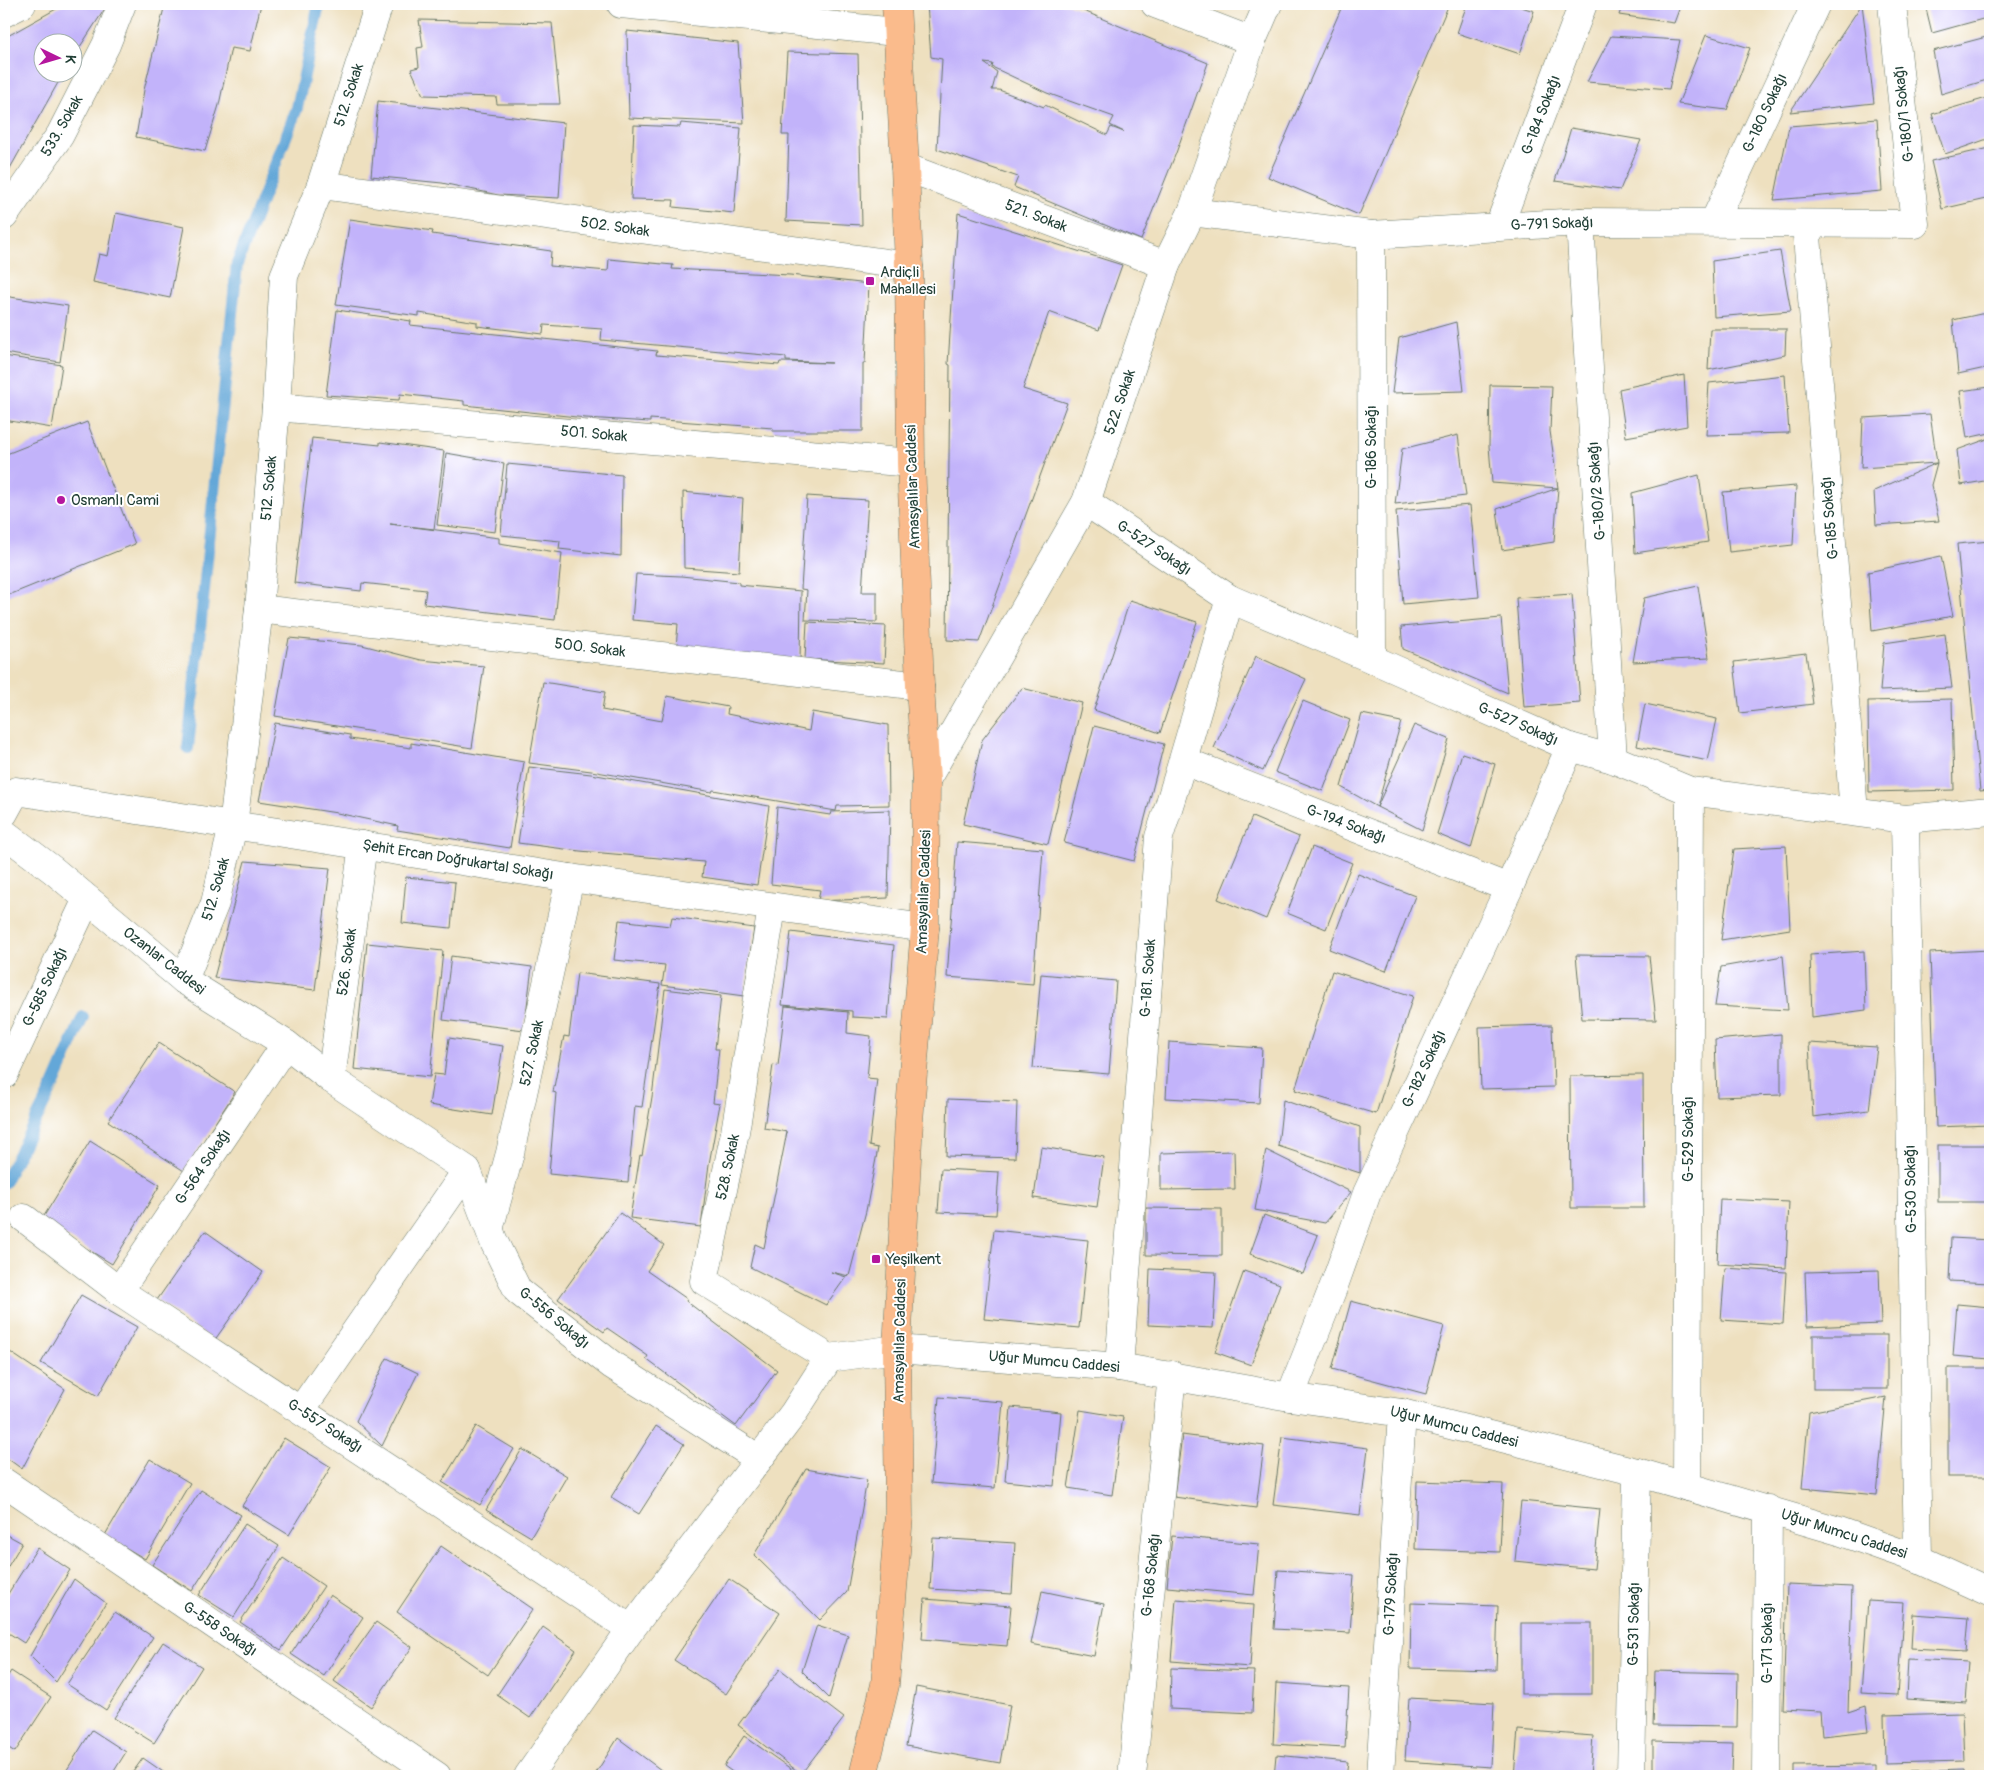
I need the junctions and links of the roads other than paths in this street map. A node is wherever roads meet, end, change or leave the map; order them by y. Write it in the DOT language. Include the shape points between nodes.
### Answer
graph roads {
  1 [pos="22,4"];
  2 [pos="122,4"];
  3 [pos="379,4"];
  4 [pos="621,4"];
  5 [pos="896,4"];
  6 [pos="1155,4"];
  7 [pos="1268,4"];
  8 [pos="1582,4"];
  9 [pos="1816,4"];
  10 [pos="1892,4"];
  11 [pos="4,13"];
  12 [pos="896,32"];
  13 [pos="1252,41"];
  14 [pos="905,167"];
  15 [pos="321,185"];
  16 [pos="1192,212"];
  17 [pos="4,216"];
  18 [pos="1580,222"];
  19 [pos="1714,222"];
  20 [pos="1806,224"];
  21 [pos="1915,224"];
  22 [pos="1499,226"];
  23 [pos="1371,235"];
  24 [pos="1166,264"];
  25 [pos="909,266"];
  26 [pos="276,407"];
  27 [pos="911,463"];
  28 [pos="1086,502"];
  29 [pos="1230,599"];
  30 [pos="259,609"];
  31 [pos="1372,659"];
  32 [pos="920,686"];
  33 [pos="1570,747"];
  34 [pos="1613,759"];
  35 [pos="1184,761"];
  36 [pos="926,780"];
  37 [pos="1690,791"];
  38 [pos="1990,810"];
  39 [pos="1854,812"];
  40 [pos="4,813"];
  41 [pos="1905,818"];
  42 [pos="233,826"];
  43 [pos="4,833"];
  44 [pos="363,845"];
  45 [pos="570,878"];
  46 [pos="1509,888"];
  47 [pos="87,899"];
  48 [pos="772,908"];
  49 [pos="925,928"];
  50 [pos="184,980"];
  51 [pos="286,1044"];
  52 [pos="4,1075"];
  53 [pos="331,1078"];
  54 [pos="467,1170"];
  55 [pos="24,1218"];
  56 [pos="490,1226"];
  57 [pos="119,1290"];
  58 [pos="897,1349"];
  59 [pos="829,1358"];
  60 [pos="1119,1367"];
  61 [pos="1172,1375"];
  62 [pos="1290,1397"];
  63 [pos="301,1410"];
  64 [pos="1402,1413"];
  65 [pos="759,1459"];
  66 [pos="1637,1472"];
  67 [pos="4,1482"];
  68 [pos="1687,1487"];
  69 [pos="1768,1509"];
  70 [pos="1918,1559"];
  71 [pos="1990,1592"];
  72 [pos="631,1629"];
  73 [pos="541,1771"];
  74 [pos="436,1776"];
  75 [pos="863,1776"];
  76 [pos="1132,1776"];
  77 [pos="1380,1776"];
  78 [pos="1631,1776"];
  79 [pos="1766,1776"];
  1 -- 11 [label="street"];
  2 -- 17 [label="street, 533. Sokak" via="106,45 60,135"];
  3 -- 15 [label="street, 512. Sokak"];
  4 -- 12 [label="street"];
  5 -- 12 [label="main road, Amasyalılar Caddesi"];
  6 -- 13 [label="street"];
  7 -- 13 [label="street, 522. Sokak"];
  8 -- 22 [label="street, G-184 Sokağı"];
  9 -- 19 [label="street, G-180 Sokağı"];
  10 -- 21 [label="street, G-180/1 Sokağı"];
  12 -- 14 [label="main road, Amasyalılar Caddesi"];
  13 -- 16 [label="street, 522. Sokak"];
  14 -- 24 [label="street, 521. Sokak"];
  14 -- 25 [label="main road, Amasyalılar Caddesi"];
  15 -- 25 [label="street, 502. Sokak"];
  15 -- 26 [label="street, 512. Sokak" via="284,276"];
  16 -- 23 [label="street, G-791 Sokağı"];
  16 -- 24 [label="street, 522. Sokak"];
  18 -- 19 [label="street, G-791 Sokağı"];
  18 -- 22 [label="street, G-791 Sokağı"];
  18 -- 34 [label="street, G-180/2 Sokağı"];
  19 -- 20 [label="street, G-791 Sokağı"];
  20 -- 21 [label="street, G-791 Sokağı"];
  20 -- 39 [label="street, G-185 Sokağı"];
  22 -- 23 [label="street, G-791 Sokağı"];
  23 -- 31 [label="street, G-186 Sokağı"];
  24 -- 28 [label="street, 522. Sokak"];
  25 -- 27 [label="main road, Amasyalılar Caddesi"];
  26 -- 27 [label="street, 501. Sokak"];
  26 -- 30 [label="street, 512. Sokak"];
  27 -- 32 [label="main road, Amasyalılar Caddesi"];
  28 -- 29 [label="street, G-527 Sokağı"];
  28 -- 36 [label="street, 522. Sokak"];
  29 -- 31 [label="street, G-527 Sokağı"];
  29 -- 35 [label="street, G-181. Sokak"];
  30 -- 32 [label="street, 500. Sokak"];
  30 -- 42 [label="street, 512. Sokak"];
  31 -- 33 [label="street, G-527 Sokağı"];
  32 -- 36 [label="main road, Amasyalılar Caddesi"];
  33 -- 34 [label="street, G-527 Sokağı"];
  33 -- 46 [label="street, G-182 Sokağı"];
  34 -- 37 [label="street, G-527 Sokağı"];
  35 -- 46 [label="street, G-194 Sokağı"];
  35 -- 60 [label="street, G-181. Sokak" via="1159,837"];
  36 -- 49 [label="main road, Amasyalılar Caddesi"];
  37 -- 39 [label="street, G-527 Sokağı"];
  37 -- 68 [label="street, G-529 Sokağı"];
  38 -- 41 [label="street, G-527 Sokağı"];
  39 -- 41 [label="street, G-527 Sokağı"];
  40 -- 42 [label="street, Şehit Ercan Doğrukartal Sokağı" via="16,791"];
  41 -- 70 [label="street, G-530 Sokağı"];
  42 -- 44 [label="street, Şehit Ercan Doğrukartal Sokağı"];
  42 -- 50 [label="street, 512. Sokak" via="215,903"];
  43 -- 47 [label="street, Ozanlar Caddesi"];
  44 -- 45 [label="street, Şehit Ercan Doğrukartal Sokağı"];
  44 -- 53 [label="street, 526. Sokak"];
  45 -- 48 [label="street, Şehit Ercan Doğrukartal Sokağı"];
  45 -- 56 [label="street, 527. Sokak" via="510,1153"];
  46 -- 62 [label="street, G-182 Sokağı" via="1367,1193"];
  47 -- 50 [label="street, Ozanlar Caddesi"];
  47 -- 52 [label="street, G-585 Sokağı"];
  48 -- 49 [label="street, Şehit Ercan Doğrukartal Sokağı"];
  48 -- 59 [label="street, 528. Sokak" via="735,1132 704,1281"];
  49 -- 58 [label="main road, Amasyalılar Caddesi" via="909,1121"];
  50 -- 51 [label="street, Ozanlar Caddesi"];
  51 -- 53 [label="street, Ozanlar Caddesi"];
  51 -- 57 [label="street, G-564 Sokağı"];
  53 -- 54 [label="street"];
  54 -- 56 [label="street, G-556 Sokağı"];
  54 -- 63 [label="street"];
  55 -- 57 [label="street, G-557 Sokağı"];
  56 -- 65 [label="street, G-556 Sokağı" via="494,1242 518,1291 612,1364"];
  57 -- 63 [label="street, G-557 Sokağı"];
  58 -- 59 [label="street, Uğur Mumcu Caddesi"];
  58 -- 60 [label="street, Uğur Mumcu Caddesi"];
  58 -- 75 [label="main road, Amasyalılar Caddesi" via="898,1526 885,1685"];
  59 -- 65 [label="street"];
  60 -- 61 [label="street, Uğur Mumcu Caddesi"];
  61 -- 62 [label="street, Uğur Mumcu Caddesi"];
  61 -- 76 [label="street, G-168 Sokağı"];
  62 -- 64 [label="street, Uğur Mumcu Caddesi"];
  63 -- 72 [label="street, G-557 Sokağı"];
  64 -- 66 [label="street, Uğur Mumcu Caddesi"];
  64 -- 77 [label="street, G-179 Sokağı"];
  65 -- 72 [label="street"];
  66 -- 68 [label="street, Uğur Mumcu Caddesi"];
  66 -- 78 [label="street, G-531 Sokağı"];
  67 -- 74 [label="street, G-558 Sokağı"];
  68 -- 69 [label="street, Uğur Mumcu Caddesi"];
  69 -- 70 [label="street, Uğur Mumcu Caddesi"];
  69 -- 79 [label="street, G-171 Sokağı"];
  70 -- 71 [label="street, Uğur Mumcu Caddesi"];
  72 -- 73 [label="street"];
}
